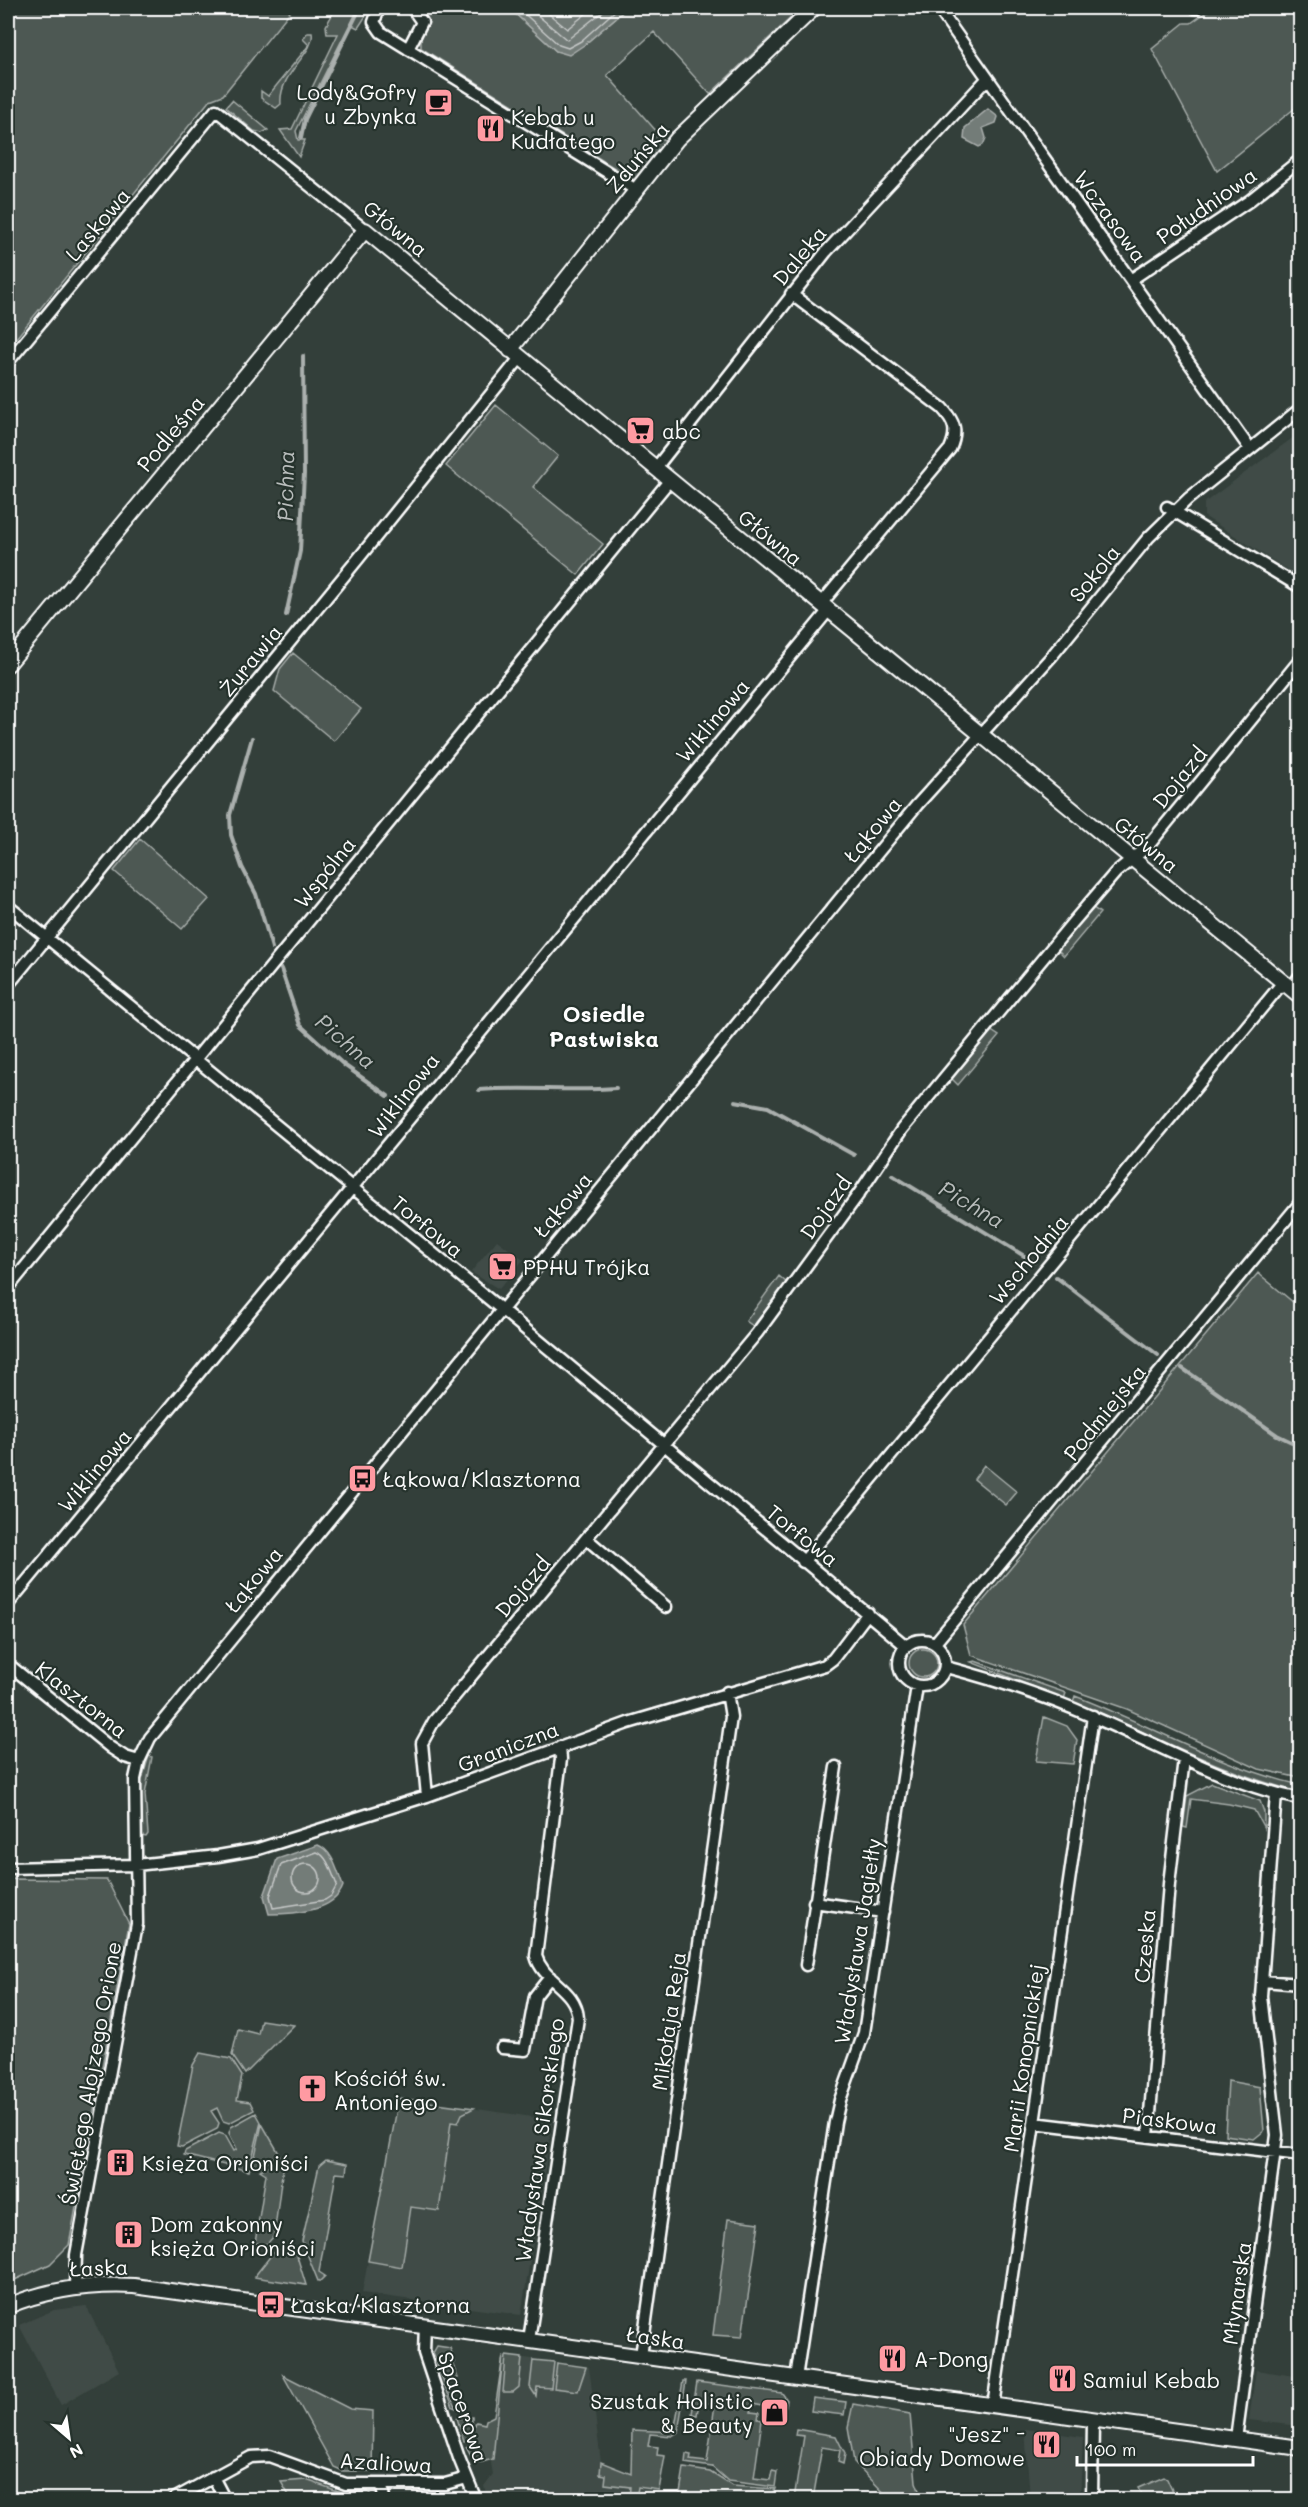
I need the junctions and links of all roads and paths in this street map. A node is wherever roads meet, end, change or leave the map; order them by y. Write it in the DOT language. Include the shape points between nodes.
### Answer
graph roads {
  1 [pos="379,8"];
  2 [pos="412,8"];
  3 [pos="814,8"];
  4 [pos="938,8"];
  5 [pos="408,49"];
  6 [pos="987,79"];
  7 [pos="216,110"];
  8 [pos="1300,160"];
  9 [pos="636,190"];
  10 [pos="365,230"];
  11 [pos="1132,279"];
  12 [pos="791,294"];
  13 [pos="515,354"];
  14 [pos="8,362"];
  15 [pos="1300,409"];
  16 [pos="1250,449"];
  17 [pos="655,469"];
  18 [pos="669,481"];
  19 [pos="1171,509"];
  20 [pos="1300,587"];
  21 [pos="824,607"];
  22 [pos="1300,660"];
  23 [pos="8,664"];
  24 [pos="980,735"];
  25 [pos="1132,859"];
  26 [pos="8,906"];
  27 [pos="46,938"];
  28 [pos="1300,976"];
  29 [pos="8,985"];
  30 [pos="1292,988"];
  31 [pos="195,1060"];
  32 [pos="353,1190"];
  33 [pos="1300,1203"];
  34 [pos="8,1288"];
  35 [pos="501,1309"];
  36 [pos="664,1445"];
  37 [pos="587,1539"];
  38 [pos="804,1562"];
  39 [pos="8,1604"];
  40 [pos="666,1607"];
  41 [pos="868,1613"];
  42 [pos="935,1643"];
  43 [pos="906,1646"];
  44 [pos="8,1664"];
  45 [pos="946,1667"];
  46 [pos="917,1686"];
  47 [pos="727,1692"];
  48 [pos="1093,1716"];
  49 [pos="560,1747"];
  50 [pos="1184,1760"];
  51 [pos="139,1761"];
  52 [pos="836,1767"];
  53 [pos="1276,1794"];
  54 [pos="427,1796"];
  55 [pos="1300,1799"];
  56 [pos="136,1865"];
  57 [pos="8,1868"];
  58 [pos="814,1902"];
  59 [pos="883,1912"];
  60 [pos="806,1965"];
  61 [pos="550,1977"];
  62 [pos="1262,1981"];
  63 [pos="1300,1984"];
  64 [pos="502,2048"];
  65 [pos="1034,2123"];
  66 [pos="1148,2137"];
  67 [pos="1275,2151"];
  68 [pos="1300,2155"];
  69 [pos="75,2287"];
  70 [pos="8,2306"];
  71 [pos="426,2325"];
  72 [pos="529,2340"];
  73 [pos="640,2356"];
  74 [pos="796,2378"];
  75 [pos="993,2406"];
  76 [pos="1093,2420"];
  77 [pos="1236,2439"];
  78 [pos="1300,2448"];
  79 [pos="213,2477"];
  80 [pos="467,2478"];
  81 [pos="382,2484"];
  82 [pos="175,2499"];
  83 [pos="225,2499"];
  84 [pos="384,2499"];
  85 [pos="476,2499"];
  86 [pos="1092,2499"];
  1 -- 5 [label="street" via="376,28"];
  2 -- 5 [label="street" via="422,22"];
  3 -- 9 [label="street, Zduńska" via="677,139"];
  4 -- 6 [label="street, Wczasowa"];
  5 -- 9 [label="street"];
  6 -- 11 [label="street, Wczasowa"];
  6 -- 12 [label="street, Daleka"];
  7 -- 10 [label="street, Główna"];
  7 -- 14 [label="street, Laskowa"];
  8 -- 11 [label="street, Południowa" via="1249,201"];
  9 -- 13 [label="street, Zduńska"];
  10 -- 13 [label="street, Główna"];
  10 -- 23 [label="street, Podleśna"];
  11 -- 16 [label="street, Wczasowa"];
  12 -- 17 [label="street, Daleka"];
  12 -- 21 [label="street, Wiklinowa" via="942,408 955,426 950,449"];
  13 -- 17 [label="street, Główna"];
  13 -- 27 [label="street, Żurawia" via="351,568"];
  15 -- 16 [label="street, Sokola"];
  16 -- 19 [label="street, Sokola"];
  17 -- 18 [label="street, Główna"];
  18 -- 21 [label="street, Główna"];
  18 -- 31 [label="street, Wspólna"];
  19 -- 20 [label="street"];
  19 -- 24 [label="street, Sokola" via="1051,657"];
  21 -- 24 [label="street, Główna"];
  21 -- 32 [label="street, Wiklinowa"];
  22 -- 25 [label="street, Dojazd" via="1150,843"];
  24 -- 25 [label="street, Główna"];
  24 -- 35 [label="street, Łąkowa" via="917,805"];
  25 -- 30 [label="street, Główna"];
  25 -- 36 [label="street, Dojazd" via="1072,921 902,1129 757,1333"];
  26 -- 27 [label="street, Torfowa"];
  27 -- 29 [label="street, Żurawia"];
  27 -- 31 [label="street, Torfowa"];
  28 -- 30 [label="street, Wschodnia"];
  30 -- 38 [label="street, Wschodnia"];
  31 -- 32 [label="street, Torfowa"];
  31 -- 34 [label="street, Wspólna"];
  32 -- 35 [label="street, Torfowa"];
  32 -- 39 [label="street, Wiklinowa"];
  33 -- 42 [label="street, Podmiejska"];
  35 -- 36 [label="street, Torfowa"];
  35 -- 51 [label="street, Łąkowa" via="165,1716"];
  36 -- 37 [label="street, Dojazd"];
  36 -- 38 [label="street, Torfowa"];
  37 -- 40 [label="street"];
  37 -- 54 [label="street, Dojazd" via="426,1732 422,1756"];
  38 -- 41 [label="street, Torfowa"];
  41 -- 43 [label="street, Torfowa"];
  41 -- 47 [label="street, Graniczna" via="825,1665"];
  42 -- 43 [label="street" via="920,1640"];
  42 -- 45 [label="street" via="944,1654"];
  43 -- 46 [label="street" via="899,1659 901,1673"];
  44 -- 51 [label="street, Klasztorna" via="111,1748"];
  45 -- 46 [label="street" via="932,1685"];
  45 -- 48 [label="street"];
  46 -- 59 [label="street, Władysława Jagiełły"];
  47 -- 49 [label="street, Graniczna"];
  47 -- 73 [label="street, Mikołaja Reja" via="731,1717"];
  48 -- 50 [label="street"];
  48 -- 65 [label="street, Marii Konopnickiej"];
  49 -- 54 [label="street, Graniczna"];
  49 -- 61 [label="street, Władysława Sikorskiego" via="536,1956 539,1966"];
  50 -- 53 [label="street"];
  50 -- 66 [label="street, Czeska" via="1169,1884"];
  51 -- 56 [label="street, Klasztorna" via="135,1779"];
  52 -- 58 [label="street"];
  53 -- 55 [label="street"];
  53 -- 62 [label="street, Młynarska"];
  54 -- 56 [label="street, Graniczna" via="258,1849"];
  56 -- 57 [label="street, Graniczna"];
  56 -- 69 [label="street, Świętego Alojzego Orione" via="137,1924 76,2255"];
  58 -- 59 [label="street"];
  58 -- 60 [label="street"];
  59 -- 74 [label="street, Władysława Jagiełły" via="864,2033 835,2122"];
  61 -- 64 [label="street" via="534,1996 525,2050"];
  61 -- 72 [label="street, Władysława Sikorskiego" via="571,1996 578,2018"];
  62 -- 63 [label="street"];
  62 -- 67 [label="street, Młynarska" via="1277,2135"];
  65 -- 66 [label="street, Piaskowa"];
  65 -- 75 [label="street, Marii Konopnickiej"];
  66 -- 67 [label="street, Piaskowa"];
  67 -- 68 [label="street, Piaskowa"];
  67 -- 77 [label="street, Młynarska"];
  69 -- 70 [label="street, Łaska"];
  69 -- 71 [label="street, Łaska" via="134,2286"];
  71 -- 72 [label="street, Łaska"];
  71 -- 80 [label="street, Spacerowa" via="424,2353"];
  72 -- 73 [label="street, Łaska"];
  73 -- 74 [label="street, Łaska"];
  74 -- 75 [label="street, Łaska"];
  75 -- 76 [label="street, Łaska"];
  76 -- 77 [label="street, Łaska"];
  76 -- 86 [label="street"];
  77 -- 78 [label="street, Łaska"];
  79 -- 81 [label="street, Azaliowa" via="260,2456 269,2456 338,2482"];
  79 -- 82 [label="street, Azaliowa"];
  79 -- 83 [label="street"];
  80 -- 81 [label="street, Azaliowa" via="445,2484"];
  80 -- 85 [label="street, Spacerowa"];
  81 -- 84 [label="street"];
}
